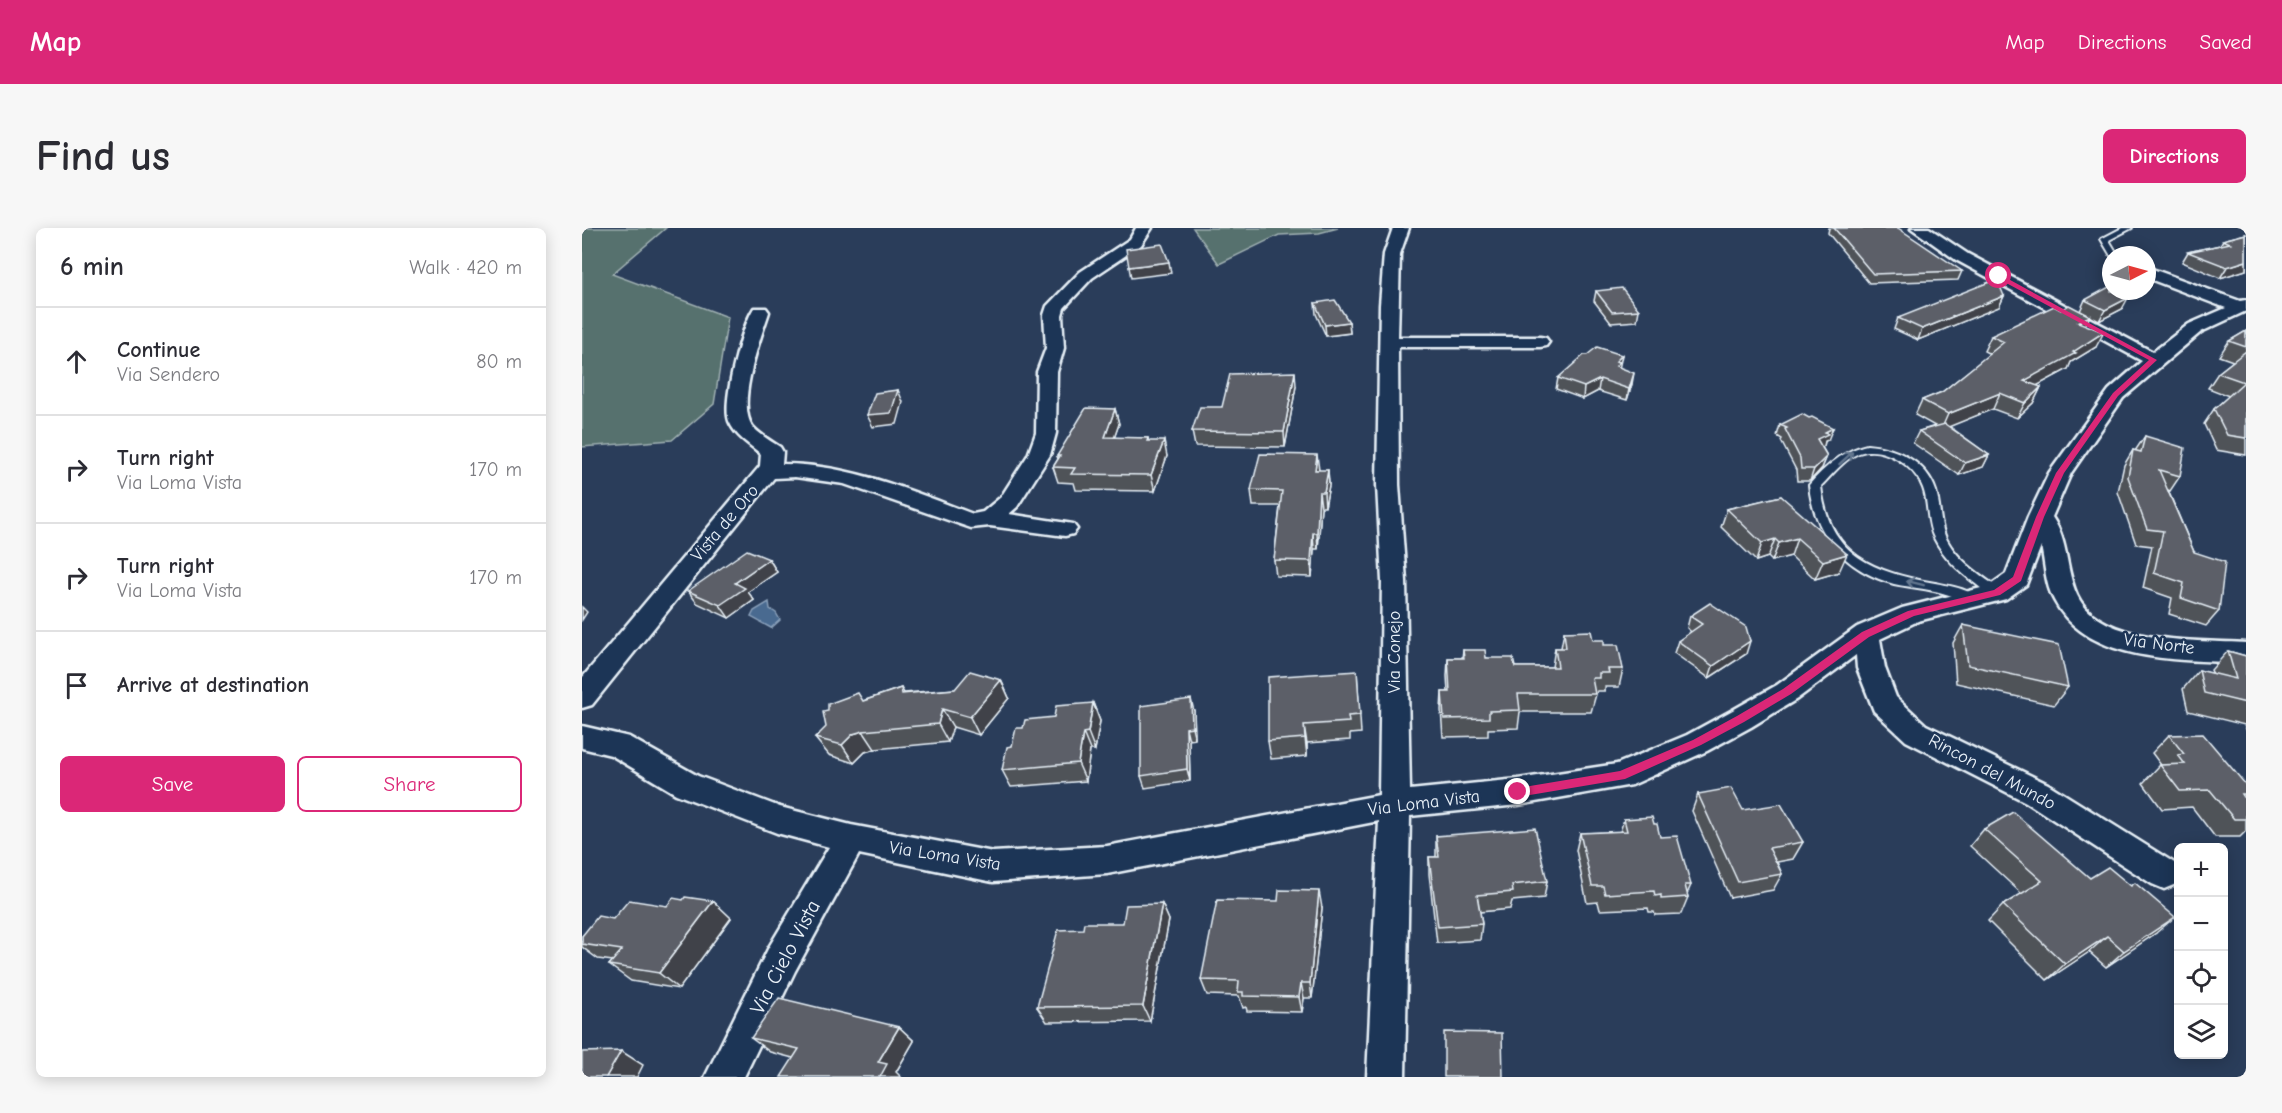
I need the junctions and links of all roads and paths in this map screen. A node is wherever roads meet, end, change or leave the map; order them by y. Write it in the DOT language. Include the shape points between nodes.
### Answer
graph roads {
  1 [pos="1144,228"];
  2 [pos="1401,228"];
  3 [pos="1919,228"];
  4 [pos="2128,228"];
  5 [pos="2109,246"];
  6 [pos="2156,275"];
  7 [pos="2243,306"];
  8 [pos="760,312"];
  9 [pos="1389,342"];
  10 [pos="1540,342"];
  11 [pos="2154,360"];
  12 [pos="768,471"];
  13 [pos="2040,517"];
  14 [pos="990,519"];
  15 [pos="1065,529"];
  16 [pos="1984,596"];
  17 [pos="1866,634"];
  18 [pos="2246,653"];
  19 [pos="582,697"];
  20 [pos="582,737"];
  21 [pos="1395,805"];
  22 [pos="851,839"];
  23 [pos="2164,874"];
  24 [pos="724,1077"];
  25 [pos="1386,1077"];
  1 -- 14 [label="street" via="1136,242 1086,275 1056,306 1055,348 1047,372 1046,432 1039,455 1009,502"];
  2 -- 9 [label="street, Via Conejo" via="1392,254"];
  3 -- 11 [label="street" via="1962,256"];
  4 -- 5 [label="lane" via="2105,239"];
  6 -- 7 [label="street"];
  7 -- 11 [label="street, Via Loma Vista" via="2195,328"];
  8 -- 12 [label="street" via="740,382 736,412 742,428 772,452"];
  9 -- 10 [label="street"];
  9 -- 21 [label="street, Via Conejo"];
  11 -- 13 [label="street, Via Loma Vista" via="2116,394 2060,473"];
  12 -- 14 [label="street, Vista de Oro" via="797,470 846,477 971,521"];
  12 -- 19 [label="street, Vista de Oro"];
  13 -- 16 [label="street, Via Loma Vista" via="2017,579"];
  13 -- 18 [label="street, Via Norte" via="2049,529 2065,598 2080,618 2105,635 2128,643"];
  14 -- 15 [label="street, Vista de Oro"];
  16 -- 16 [label="lane, one-way" via="1877,574 1847,555 1826,530 1816,503 1815,485 1856,450 1871,448 1896,454 1923,476 1930,490 1934,526 1947,550"];
  16 -- 17 [label="street, Via Loma Vista" via="1911,614"];
  17 -- 21 [label="street, Via Loma Vista" via="1787,692 1741,719 1621,776"];
  17 -- 23 [label="street, Rincon del Mundo" via="1871,668 1884,703 1916,733 2037,793"];
  20 -- 22 [label="street, Via Loma Vista" via="619,745 687,785 777,820"];
  21 -- 22 [label="street, Via Loma Vista" via="1107,860 1005,867"];
  21 -- 25 [label="street, Via Conejo"];
  22 -- 24 [label="street, Via Cielo Vista" via="782,959"];
}
